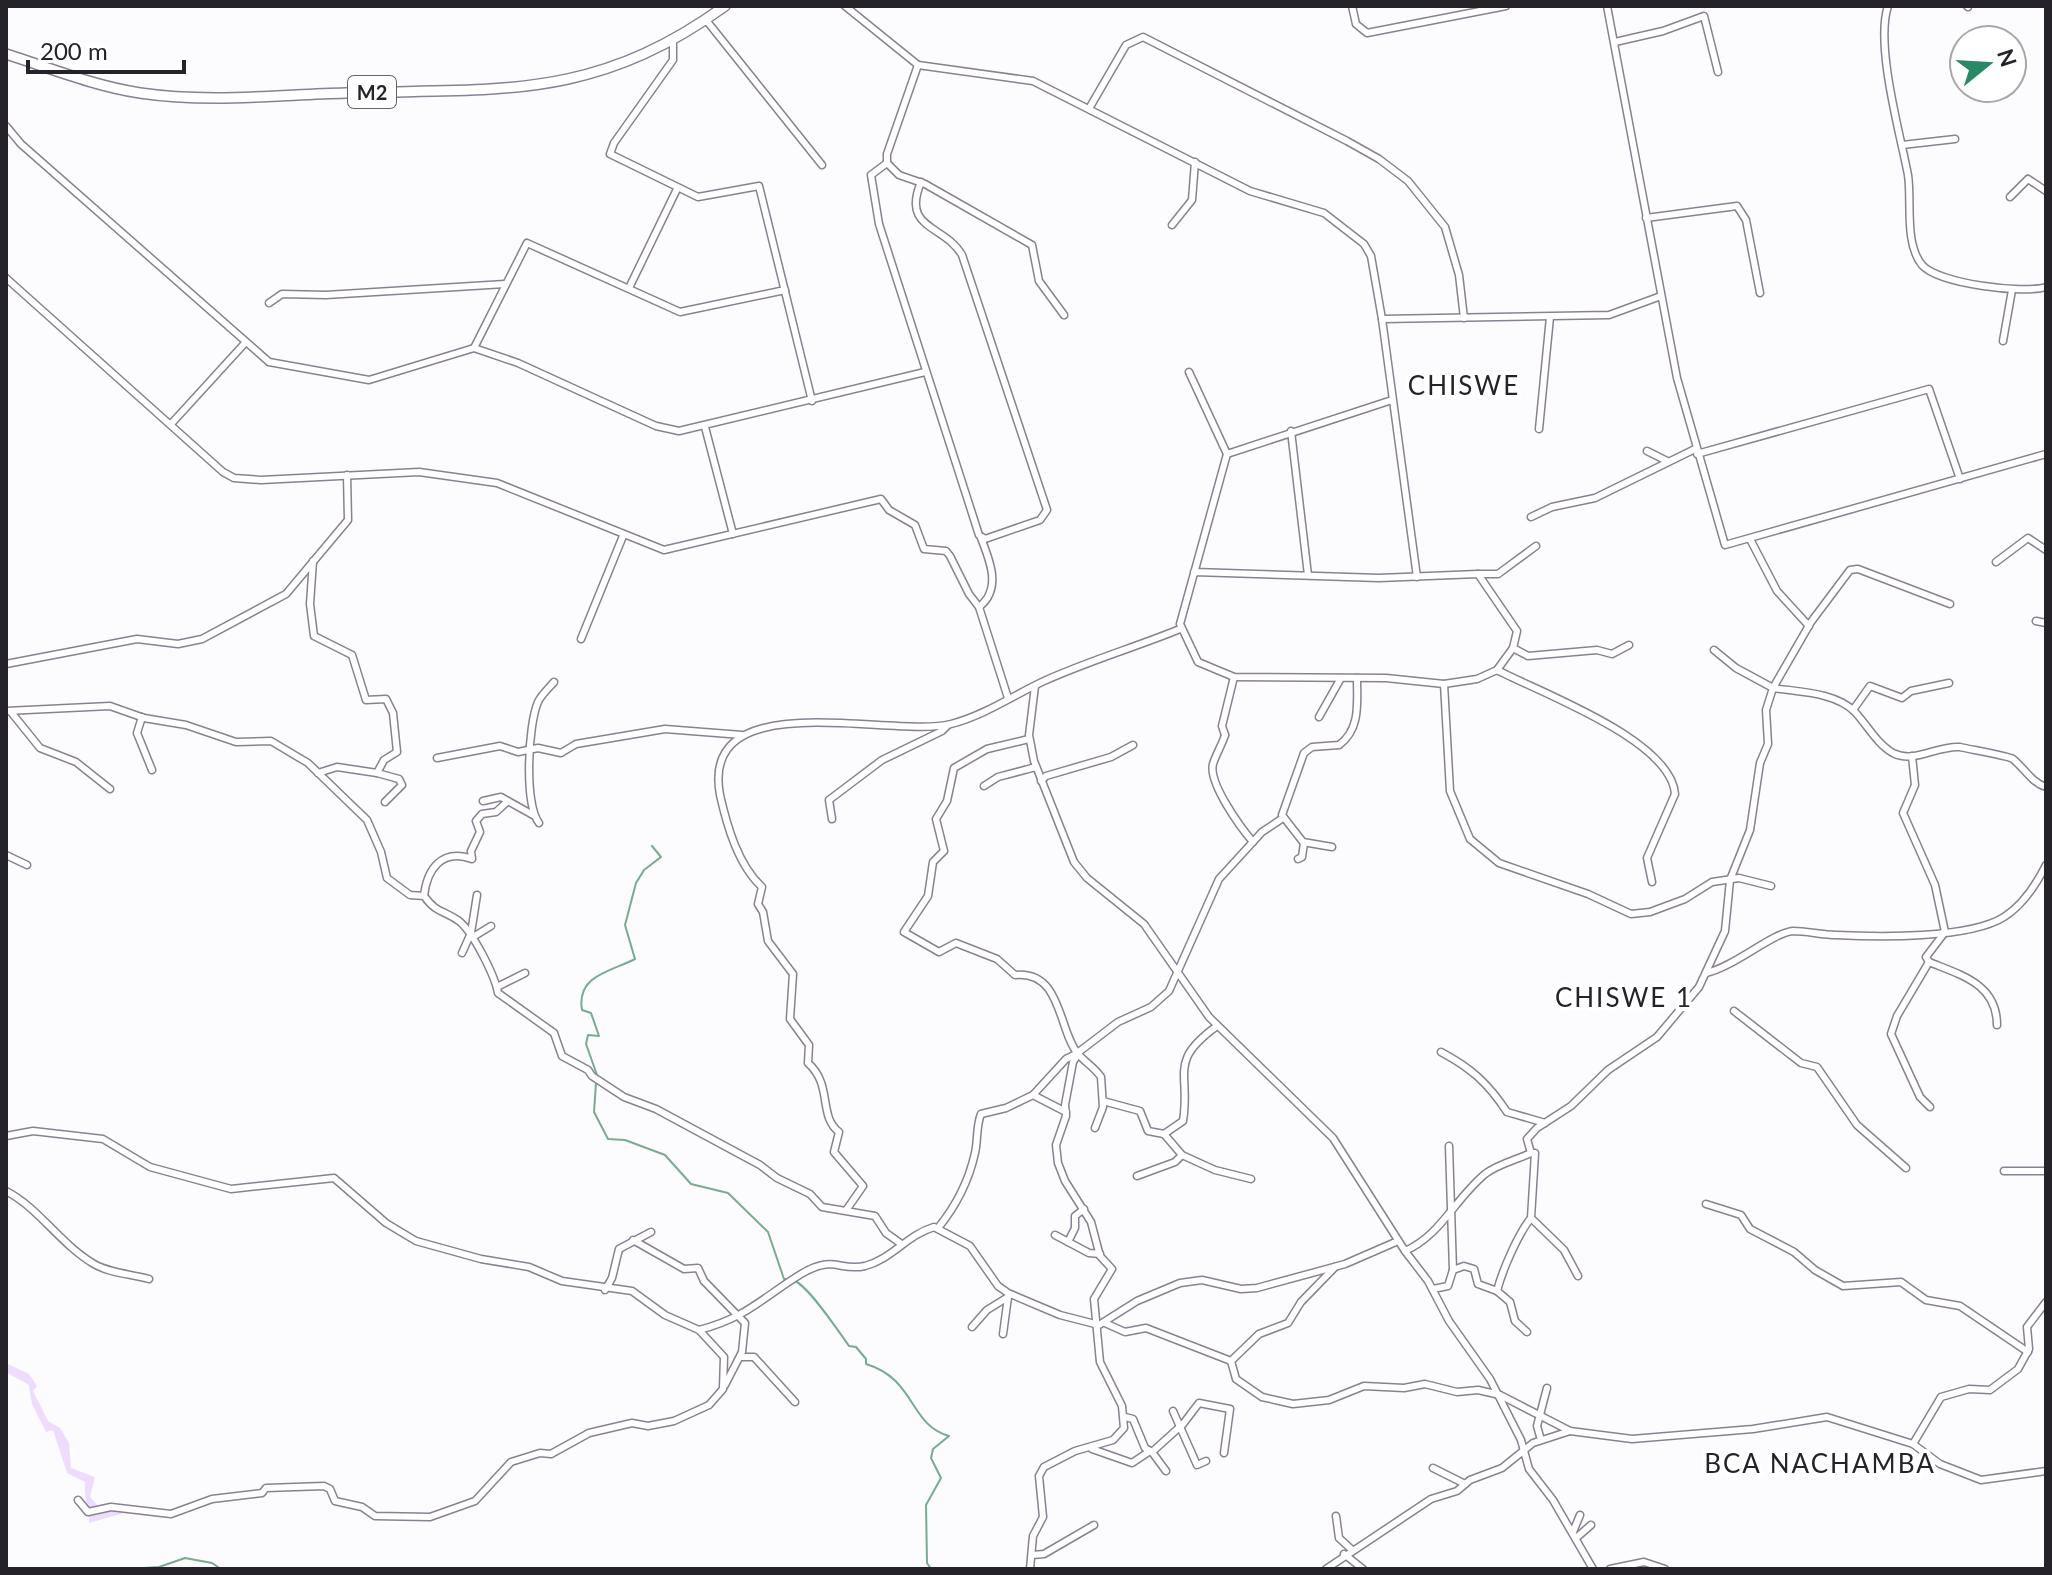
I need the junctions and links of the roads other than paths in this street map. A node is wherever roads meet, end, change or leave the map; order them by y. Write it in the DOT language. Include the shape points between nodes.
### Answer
graph roads {
  1 [pos="725,6"];
  2 [pos="845,6"];
  3 [pos="1352,6"];
  4 [pos="1506,6"];
  5 [pos="1607,6"];
  6 [pos="1888,6"];
  7 [pos="1472,9"];
  8 [pos="706,20"];
  9 [pos="673,41"];
  10 [pos="1615,42"];
  11 [pos="6,54"];
  12 [pos="918,65"];
  13 [pos="1718,72"];
  14 [pos="1090,107"];
  15 [pos="6,126"];
  16 [pos="1955,139"];
  17 [pos="1902,145"];
  18 [pos="1195,162"];
  19 [pos="887,163"];
  20 [pos="822,165"];
  21 [pos="921,182"];
  22 [pos="677,189"];
  23 [pos="2046,191"];
  24 [pos="2010,197"];
  25 [pos="1646,218"];
  26 [pos="1172,225"];
  27 [pos="6,278"];
  28 [pos="505,284"];
  29 [pos="2046,287"];
  30 [pos="629,288"];
  31 [pos="785,290"];
  32 [pos="2012,290"];
  33 [pos="1760,293"];
  34 [pos="1661,296"];
  35 [pos="269,303"];
  36 [pos="1064,315"];
  37 [pos="1550,317"];
  38 [pos="1464,318"];
  39 [pos="1382,319"];
  40 [pos="2003,341"];
  41 [pos="245,343"];
  42 [pos="474,348"];
  43 [pos="925,372"];
  44 [pos="1189,372"];
  45 [pos="1392,400"];
  46 [pos="812,401"];
  47 [pos="171,424"];
  48 [pos="705,427"];
  49 [pos="1539,429"];
  50 [pos="1291,431"];
  51 [pos="1647,451"];
  52 [pos="1696,452"];
  53 [pos="1227,454"];
  54 [pos="2046,454"];
  55 [pos="1667,461"];
  56 [pos="347,475"];
  57 [pos="1960,479"];
  58 [pos="1531,517"];
  59 [pos="733,534"];
  60 [pos="623,536"];
  61 [pos="981,538"];
  62 [pos="1750,539"];
  63 [pos="1536,546"];
  64 [pos="2046,550"];
  65 [pos="313,561"];
  66 [pos="1996,562"];
  67 [pos="1194,572"];
  68 [pos="1478,574"];
  69 [pos="1308,575"];
  70 [pos="1417,577"];
  71 [pos="1950,604"];
  72 [pos="979,607"];
  73 [pos="2036,621"];
  74 [pos="2046,623"];
  75 [pos="1809,626"];
  76 [pos="1180,629"];
  77 [pos="581,639"];
  78 [pos="1629,645"];
  79 [pos="1513,648"];
  80 [pos="1714,650"];
  81 [pos="6,664"];
  82 [pos="1497,670"];
  83 [pos="1234,677"];
  84 [pos="1341,678"];
  85 [pos="1357,678"];
  86 [pos="554,682"];
  87 [pos="1949,683"];
  88 [pos="1444,684"];
  89 [pos="1035,686"];
  90 [pos="1773,688"];
  91 [pos="1008,698"];
  92 [pos="1853,710"];
  93 [pos="8,712"];
  94 [pos="142,717"];
  95 [pos="1319,717"];
  96 [pos="948,725"];
  97 [pos="742,735"];
  98 [pos="1029,739"];
  99 [pos="1133,745"];
  100 [pos="530,751"];
  101 [pos="1912,756"];
  102 [pos="437,758"];
  103 [pos="1036,767"];
  104 [pos="152,770"];
  105 [pos="318,773"];
  106 [pos="377,773"];
  107 [pos="1041,781"];
  108 [pos="984,786"];
  109 [pos="2046,787"];
  110 [pos="110,789"];
  111 [pos="483,801"];
  112 [pos="508,801"];
  113 [pos="385,802"];
  114 [pos="533,815"];
  115 [pos="1283,818"];
  116 [pos="832,819"];
  117 [pos="539,823"];
  118 [pos="1253,842"];
  119 [pos="1304,843"];
  120 [pos="1332,847"];
  121 [pos="6,855"];
  122 [pos="1298,859"];
  123 [pos="27,865"];
  124 [pos="2046,865"];
  125 [pos="1730,880"];
  126 [pos="1652,882"];
  127 [pos="1771,886"];
  128 [pos="477,895"];
  129 [pos="424,896"];
  130 [pos="491,926"];
  131 [pos="1945,932"];
  132 [pos="472,935"];
  133 [pos="462,953"];
  134 [pos="1929,962"];
  135 [pos="525,973"];
  136 [pos="1178,973"];
  137 [pos="1706,973"];
  138 [pos="497,987"];
  139 [pos="1734,1011"];
  140 [pos="1997,1025"];
  141 [pos="1217,1026"];
  142 [pos="1441,1052"];
  143 [pos="1078,1053"];
  144 [pos="1033,1095"];
  145 [pos="1103,1101"];
  146 [pos="1930,1107"];
  147 [pos="1066,1112"];
  148 [pos="1545,1123"];
  149 [pos="1095,1128"];
  150 [pos="1164,1134"];
  151 [pos="6,1136"];
  152 [pos="1449,1146"];
  153 [pos="1531,1153"];
  154 [pos="1182,1155"];
  155 [pos="1906,1168"];
  156 [pos="2004,1171"];
  157 [pos="2046,1171"];
  158 [pos="1137,1176"];
  159 [pos="1251,1179"];
  160 [pos="6,1191"];
  161 [pos="1706,1204"];
  162 [pos="1453,1206"];
  163 [pos="847,1209"];
  164 [pos="1084,1209"];
  165 [pos="1531,1218"];
  166 [pos="938,1228"];
  167 [pos="651,1232"];
  168 [pos="1055,1235"];
  169 [pos="633,1240"];
  170 [pos="1398,1241"];
  171 [pos="1068,1242"];
  172 [pos="900,1243"];
  173 [pos="1405,1251"];
  174 [pos="1100,1254"];
  175 [pos="1335,1267"];
  176 [pos="1453,1270"];
  177 [pos="1578,1276"];
  178 [pos="149,1279"];
  179 [pos="1433,1289"];
  180 [pos="605,1290"];
  181 [pos="1497,1291"];
  182 [pos="1008,1295"];
  183 [pos="2046,1302"];
  184 [pos="741,1316"];
  185 [pos="1102,1324"];
  186 [pos="972,1327"];
  187 [pos="699,1330"];
  188 [pos="1527,1332"];
  189 [pos="1003,1334"];
  190 [pos="2028,1352"];
  191 [pos="740,1357"];
  192 [pos="1231,1361"];
  193 [pos="1547,1388"];
  194 [pos="723,1389"];
  195 [pos="1500,1395"];
  196 [pos="795,1402"];
  197 [pos="1173,1411"];
  198 [pos="1539,1415"];
  199 [pos="1125,1417"];
  200 [pos="1181,1425"];
  201 [pos="1570,1431"];
  202 [pos="1541,1440"];
  203 [pos="1913,1444"];
  204 [pos="1090,1448"];
  205 [pos="1524,1450"];
  206 [pos="1151,1452"];
  207 [pos="1224,1453"];
  208 [pos="1206,1461"];
  209 [pos="1433,1468"];
  210 [pos="1166,1471"];
  211 [pos="2046,1471"];
  212 [pos="1465,1484"];
  213 [pos="78,1500"];
  214 [pos="1580,1515"];
  215 [pos="1336,1516"];
  216 [pos="1094,1525"];
  217 [pos="1591,1525"];
  218 [pos="1575,1535"];
  219 [pos="1348,1552"];
  220 [pos="1032,1555"];
  221 [pos="1329,1567"];
  222 [pos="1591,1568"];
  223 [pos="1030,1569"];
  224 [pos="1363,1569"];
  225 [pos="1610,1569"];
  226 [pos="1665,1569"];
  1 -- 8 [label="highway, M2"];
  2 -- 12 [label="street"];
  3 -- 7 [label="street" via="1356,24 1367,33"];
  4 -- 7 [label="street"];
  5 -- 10 [label="street"];
  6 -- 17 [label="street" via="1886,32"];
  8 -- 9 [label="highway, M2"];
  8 -- 20 [label="street"];
  9 -- 11 [label="highway, M2" via="602,71 501,91 215,98 138,93"];
  9 -- 22 [label="street" via="673,60 610,154"];
  10 -- 13 [label="street" via="1704,16"];
  10 -- 25 [label="street"];
  12 -- 14 [label="street" via="1023,78"];
  12 -- 19 [label="street"];
  14 -- 18 [label="street"];
  14 -- 38 [label="street" via="1126,45 1143,37 1369,153 1408,181 1445,227"];
  15 -- 41 [label="street"];
  16 -- 17 [label="street"];
  17 -- 32 [label="street" via="1921,264 1939,274"];
  18 -- 26 [label="street" via="1192,200"];
  18 -- 39 [label="street" via="1267,198 1324,213 1351,232 1371,256"];
  19 -- 21 [label="street" via="899,175"];
  19 -- 43 [label="street" via="871,175 879,224"];
  21 -- 36 [label="street" via="1032,245 1039,281"];
  21 -- 61 [label="street" via="914,201 917,212 962,255 1047,510 1040,520"];
  22 -- 30 [label="street"];
  22 -- 31 [label="street" via="703,198 759,186"];
  23 -- 24 [label="street" via="2028,179"];
  25 -- 33 [label="street" via="1737,206 1746,220"];
  25 -- 34 [label="street"];
  27 -- 47 [label="street"];
  28 -- 30 [label="street" via="527,243"];
  28 -- 35 [label="street" via="282,294"];
  28 -- 42 [label="street"];
  29 -- 32 [label="street"];
  30 -- 31 [label="street" via="680,312"];
  31 -- 46 [label="street"];
  32 -- 40 [label="street"];
  34 -- 37 [label="street" via="1609,315"];
  34 -- 52 [label="street"];
  37 -- 38 [label="street"];
  37 -- 49 [label="street"];
  38 -- 39 [label="street"];
  39 -- 45 [label="street"];
  41 -- 42 [label="street" via="269,362 369,380"];
  41 -- 47 [label="street"];
  42 -- 48 [label="street" via="663,429"];
  43 -- 46 [label="street"];
  43 -- 61 [label="street"];
  44 -- 53 [label="street"];
  45 -- 50 [label="street"];
  45 -- 70 [label="street"];
  46 -- 48 [label="street"];
  47 -- 56 [label="street" via="234,478"];
  48 -- 59 [label="street"];
  50 -- 53 [label="street"];
  50 -- 69 [label="street"];
  51 -- 55 [label="street"];
  52 -- 55 [label="street"];
  52 -- 57 [label="street" via="1929,389"];
  52 -- 62 [label="street" via="1723,543"];
  53 -- 67 [label="street"];
  54 -- 57 [label="street"];
  55 -- 58 [label="street" via="1595,498"];
  56 -- 60 [label="street" via="419,472 497,483"];
  56 -- 65 [label="street" via="348,520"];
  57 -- 62 [label="street"];
  59 -- 60 [label="street" via="664,550"];
  59 -- 72 [label="street" via="881,499 914,524 924,549 946,551"];
  60 -- 77 [label="street"];
  61 -- 72 [label="street" via="993,579 992,591"];
  62 -- 75 [label="street" via="1777,591"];
  63 -- 68 [label="street" via="1498,574"];
  64 -- 66 [label="street" via="2028,538"];
  65 -- 81 [label="street" via="286,594 202,639 178,644 137,639"];
  65 -- 106 [label="street" via="314,636 352,655 366,700 386,699 393,713 397,752"];
  67 -- 69 [label="street"];
  67 -- 76 [label="street"];
  68 -- 70 [label="street"];
  68 -- 79 [label="street" via="1517,627"];
  69 -- 70 [label="street"];
  71 -- 75 [label="street" via="1853,568"];
  72 -- 91 [label="street"];
  73 -- 74 [label="street"];
  75 -- 90 [label="street"];
  76 -- 83 [label="street" via="1198,662"];
  76 -- 89 [label="street"];
  78 -- 79 [label="street" via="1612,654 1597,650 1528,656"];
  79 -- 82 [label="street"];
  80 -- 90 [label="street"];
  82 -- 88 [label="street"];
  82 -- 126 [label="street" via="1638,743 1663,765 1675,794 1647,858"];
  83 -- 84 [label="street"];
  83 -- 118 [label="street" via="1222,726 1226,736 1212,766 1233,818"];
  84 -- 85 [label="street"];
  84 -- 95 [label="street"];
  85 -- 88 [label="street"];
  85 -- 115 [label="street" via="1357,713 1350,734 1339,745 1312,747 1304,753"];
  86 -- 100 [label="street" via="538,700"];
  87 -- 92 [label="street" via="1911,691 1903,698 1870,686"];
  88 -- 125 [label="street" via="1450,791 1470,839 1499,863 1631,914 1685,899 1708,883"];
  89 -- 91 [label="street"];
  89 -- 98 [label="street"];
  90 -- 92 [label="street" via="1818,695"];
  90 -- 125 [label="street" via="1766,710 1768,744 1759,766 1750,830"];
  91 -- 96 [label="street"];
  92 -- 101 [label="street" via="1889,750"];
  93 -- 94 [label="street" via="110,706"];
  93 -- 110 [label="street" via="40,748 76,762"];
  94 -- 104 [label="street" via="137,733"];
  94 -- 105 [label="street" via="236,742 271,741"];
  96 -- 97 [label="street" via="788,723"];
  96 -- 116 [label="street" via="882,760 829,800"];
  97 -- 100 [label="street" via="665,729 576,744 561,753"];
  97 -- 163 [label="street" via="721,760 721,800 737,850 762,887 758,904 768,941 793,974 790,1019 809,1045 808,1063 823,1080 829,1121 839,1132 834,1152 863,1186"];
  98 -- 103 [label="street"];
  98 -- 143 [label="street" via="987,749 954,768 947,801 936,819 944,851 933,862 928,896 904,932 939,952 956,943 997,959 1015,975 1040,981 1055,997"];
  99 -- 107 [label="street"];
  100 -- 102 [label="street" via="500,746"];
  100 -- 114 [label="street" via="527,784"];
  101 -- 109 [label="street" via="1957,747 2007,756"];
  101 -- 131 [label="street" via="1915,785 1903,813 1935,885"];
  103 -- 107 [label="street"];
  103 -- 108 [label="street"];
  105 -- 106 [label="street" via="337,767"];
  105 -- 129 [label="street" via="367,820 385,876 410,895"];
  106 -- 113 [label="street" via="399,779 402,785"];
  107 -- 136 [label="street" via="1079,869 1138,917"];
  111 -- 112 [label="street"];
  112 -- 114 [label="street"];
  112 -- 129 [label="street" via="477,819 480,832 472,859 455,856 436,863 427,875"];
  114 -- 117 [label="street"];
  115 -- 118 [label="street"];
  115 -- 119 [label="street"];
  118 -- 136 [label="street" via="1219,879"];
  119 -- 120 [label="street"];
  119 -- 122 [label="street"];
  121 -- 123 [label="street"];
  124 -- 131 [label="street" via="2024,899 2003,918"];
  125 -- 127 [label="street"];
  125 -- 137 [label="street" via="1725,931"];
  128 -- 132 [label="street"];
  129 -- 132 [label="street" via="435,911 458,920"];
  130 -- 132 [label="street"];
  131 -- 134 [label="street" via="1926,957"];
  131 -- 137 [label="street" via="1853,936 1792,931"];
  132 -- 133 [label="street"];
  132 -- 138 [label="street"];
  134 -- 140 [label="street" via="1980,985 1993,999"];
  134 -- 146 [label="street" via="1891,1034"];
  135 -- 138 [label="street"];
  136 -- 141 [label="street"];
  136 -- 143 [label="street" via="1163,998 1118,1022"];
  137 -- 148 [label="street" via="1657,1037"];
  138 -- 163 [label="street" via="510,1004 554,1033 562,1056 601,1083 760,1165 810,1194 822,1207"];
  139 -- 155 [label="street" via="1801,1063 1817,1067 1857,1125"];
  141 -- 150 [label="street" via="1196,1041 1187,1056 1183,1121"];
  141 -- 170 [label="street" via="1328,1132"];
  142 -- 148 [label="street" via="1488,1082 1507,1112"];
  143 -- 144 [label="street"];
  143 -- 145 [label="street" via="1101,1077"];
  143 -- 147 [label="street"];
  144 -- 147 [label="street"];
  144 -- 166 [label="street" via="981,1114 975,1155 955,1208"];
  145 -- 149 [label="street"];
  145 -- 150 [label="street" via="1140,1111 1148,1131"];
  147 -- 164 [label="street" via="1056,1145 1058,1163"];
  148 -- 153 [label="street" via="1528,1136"];
  150 -- 154 [label="street"];
  151 -- 180 [label="street" via="33,1131 103,1139 150,1167 231,1189 334,1178 386,1223 416,1241"];
  152 -- 162 [label="street"];
  153 -- 162 [label="street" via="1486,1174"];
  153 -- 165 [label="street"];
  154 -- 158 [label="street"];
  154 -- 159 [label="street"];
  156 -- 157 [label="street"];
  160 -- 178 [label="street" via="26,1202 92,1263"];
  161 -- 190 [label="street" via="1741,1215 1750,1229 1843,1286 1901,1282 1926,1300 1960,1306"];
  162 -- 173 [label="street" via="1432,1237"];
  162 -- 176 [label="street"];
  163 -- 172 [label="street" via="875,1216"];
  164 -- 171 [label="street" via="1075,1216"];
  164 -- 174 [label="street"];
  165 -- 177 [label="street" via="1561,1245"];
  165 -- 181 [label="street" via="1506,1261"];
  166 -- 172 [label="street"];
  166 -- 182 [label="street" via="970,1246"];
  167 -- 169 [label="street"];
  168 -- 171 [label="street"];
  169 -- 180 [label="street" via="616,1254"];
  169 -- 184 [label="street" via="684,1269 698,1268 704,1281"];
  170 -- 173 [label="street"];
  170 -- 175 [label="street"];
  171 -- 174 [label="street"];
  172 -- 184 [label="street" via="869,1265 821,1264"];
  173 -- 179 [label="street"];
  174 -- 185 [label="street" via="1112,1269 1094,1295"];
  175 -- 185 [label="street" via="1246,1289 1202,1280 1180,1283 1137,1301"];
  175 -- 192 [label="street" via="1288,1323 1259,1334"];
  176 -- 179 [label="street" via="1448,1286"];
  176 -- 181 [label="street" via="1474,1269 1478,1284"];
  179 -- 195 [label="street"];
  180 -- 187 [label="street" via="638,1293 665,1315"];
  181 -- 188 [label="street"];
  182 -- 185 [label="street"];
  182 -- 186 [label="street"];
  182 -- 189 [label="street"];
  183 -- 190 [label="street" via="2027,1327"];
  184 -- 187 [label="street"];
  184 -- 191 [label="street" via="746,1325"];
  185 -- 192 [label="street" via="1125,1332 1146,1328"];
  185 -- 199 [label="street" via="1100,1362"];
  187 -- 194 [label="street" via="724,1357"];
  190 -- 203 [label="street" via="2018,1369 1990,1390 1941,1397"];
  191 -- 194 [label="street"];
  191 -- 196 [label="street" via="754,1357"];
  192 -- 195 [label="street" via="1236,1379 1277,1403 1329,1400 1364,1386 1425,1384"];
  193 -- 198 [label="street"];
  194 -- 213 [label="street" via="709,1405 674,1421 589,1433 551,1454 511,1462 475,1501 426,1518 375,1516 335,1501 324,1486 266,1488 171,1514 111,1507 88,1512"];
  195 -- 198 [label="street"];
  195 -- 205 [label="street"];
  197 -- 200 [label="street"];
  198 -- 201 [label="street"];
  198 -- 202 [label="street"];
  199 -- 204 [label="street" via="1119,1435"];
  199 -- 206 [label="street" via="1133,1419"];
  200 -- 206 [label="street"];
  200 -- 207 [label="street" via="1199,1403 1230,1409"];
  200 -- 208 [label="street" via="1197,1465"];
  201 -- 202 [label="street"];
  201 -- 203 [label="street" via="1632,1439 1827,1417"];
  202 -- 205 [label="street"];
  203 -- 211 [label="street" via="1940,1464 1981,1480"];
  204 -- 206 [label="street" via="1132,1463"];
  204 -- 220 [label="street" via="1050,1462 1041,1472 1043,1517 1033,1536"];
  205 -- 212 [label="street" via="1502,1468"];
  205 -- 218 [label="street" via="1529,1469"];
  206 -- 210 [label="street"];
  209 -- 212 [label="street"];
  212 -- 219 [label="street" via="1431,1499"];
  214 -- 218 [label="street"];
  215 -- 219 [label="street" via="1339,1538"];
  216 -- 220 [label="street" via="1044,1554"];
  217 -- 218 [label="street"];
  218 -- 222 [label="street"];
  219 -- 221 [label="street"];
  219 -- 224 [label="street"];
  220 -- 223 [label="street"];
  225 -- 226 [label="street" via="1644,1562"];
}
